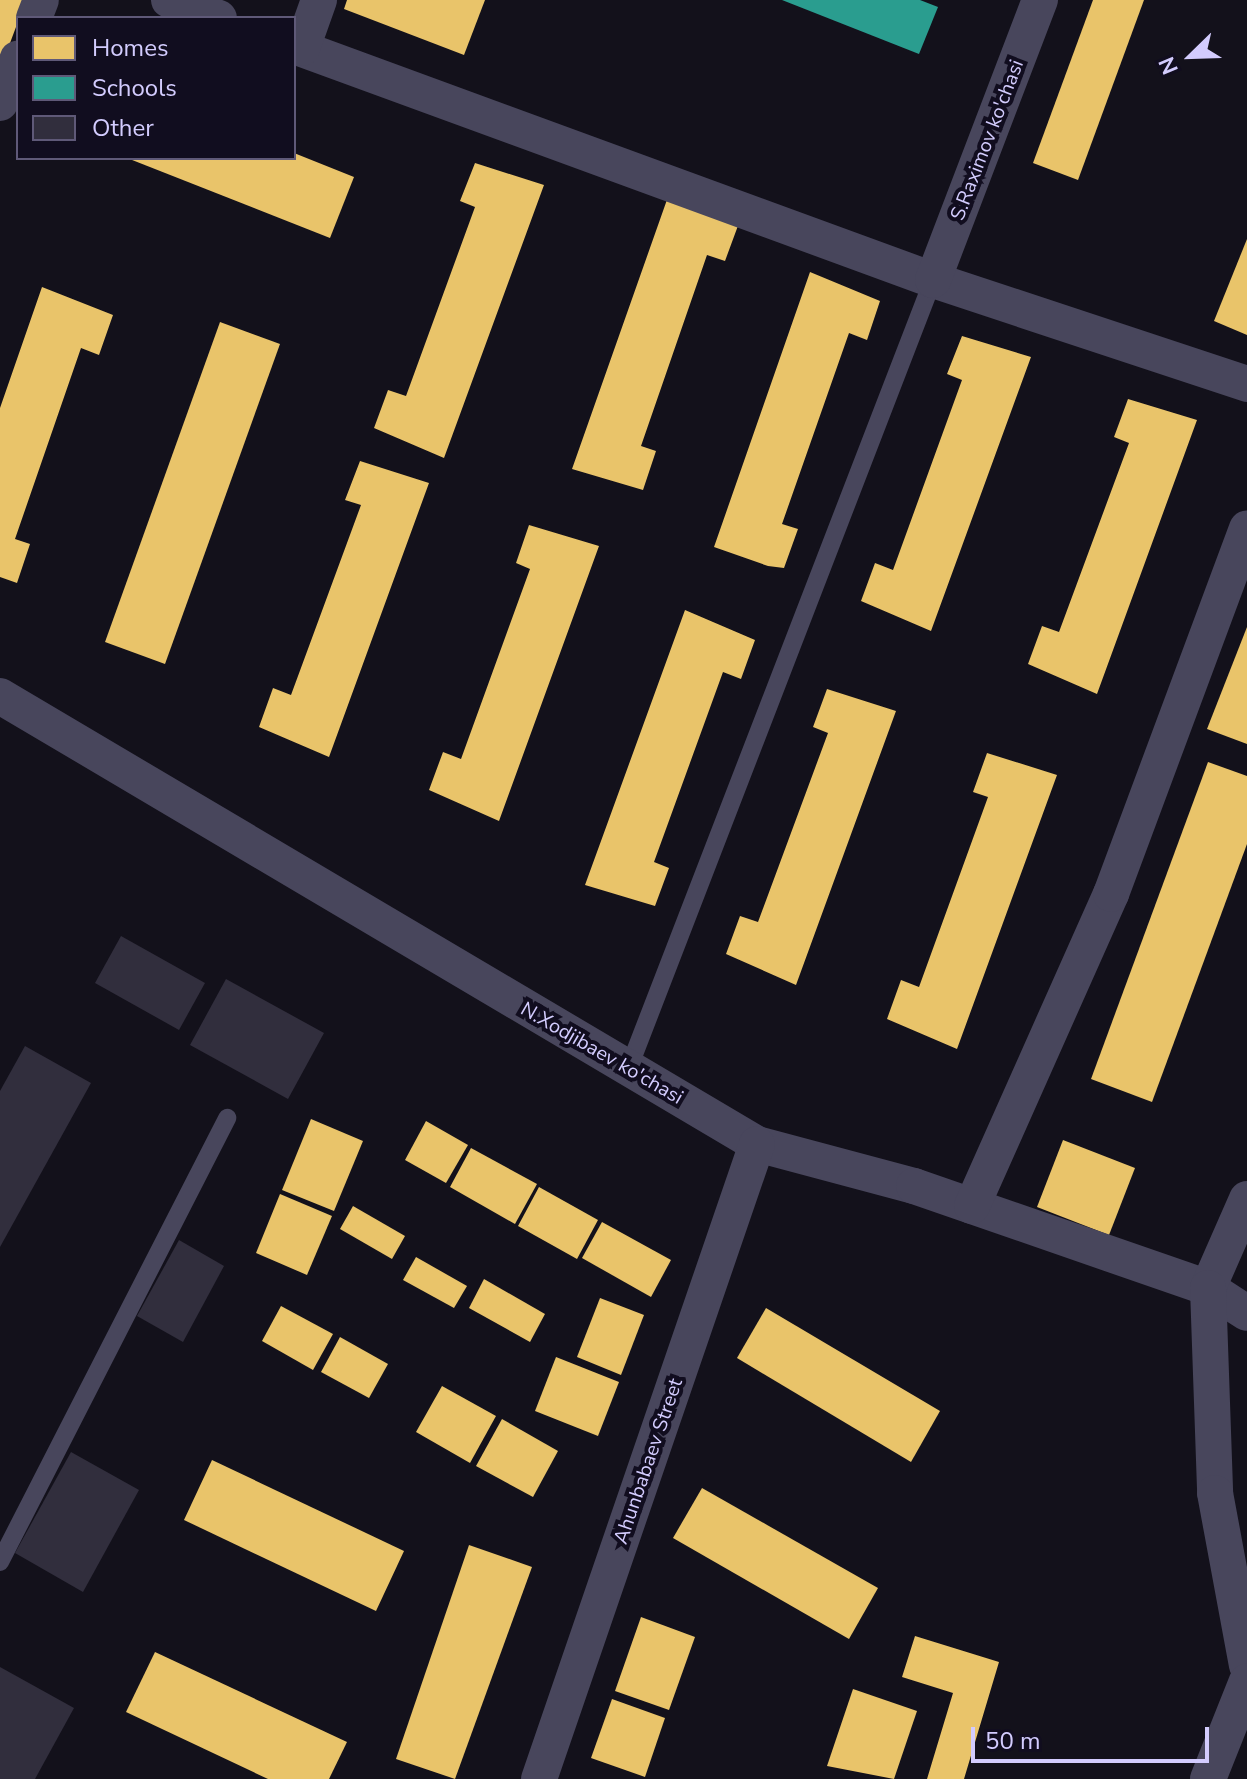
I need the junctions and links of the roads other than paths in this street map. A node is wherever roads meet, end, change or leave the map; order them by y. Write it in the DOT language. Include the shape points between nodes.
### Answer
graph roads {
  1 [pos="169,0"];
  2 [pos="319,0"];
  3 [pos="1040,0"];
  4 [pos="213,16"];
  5 [pos="298,47"];
  6 [pos="16,63"];
  7 [pos="0,103"];
  8 [pos="933,280"];
  9 [pos="1247,384"];
  10 [pos="1247,528"];
  11 [pos="0,696"];
  12 [pos="628,1070"];
  13 [pos="227,1118"];
  14 [pos="757,1144"];
  15 [pos="1247,1199"];
  16 [pos="972,1206"];
  17 [pos="1208,1288"];
  18 [pos="1247,1313"];
  19 [pos="0,1562"];
  20 [pos="1247,1665"];
  21 [pos="1247,1681"];
  22 [pos="539,1779"];
  23 [pos="1208,1779"];
  1 -- 4 [label="street"];
  2 -- 5 [label="street"];
  3 -- 8 [label="street, S.Raximov ko'chasi"];
  5 -- 8 [label="street"];
  6 -- 7 [label="street"];
  8 -- 9 [label="street"];
  8 -- 12 [label="lane"];
  10 -- 16 [label="street" via="1111,894"];
  11 -- 12 [label="street, N.Xodjibaev ko'chasi"];
  12 -- 14 [label="street, N.Xodjibaev ko'chasi"];
  13 -- 19 [label="lane"];
  14 -- 16 [label="street, N.Xodjibaev ko'chasi"];
  14 -- 22 [label="street, Ahunbabaev Street"];
  15 -- 17 [label="street"];
  16 -- 17 [label="street, N.Xodjibaev ko'chasi"];
  17 -- 18 [label="street, N.Xodjibaev ko'chasi"];
  17 -- 20 [label="street" via="1215,1493"];
  21 -- 23 [label="street"];
}
